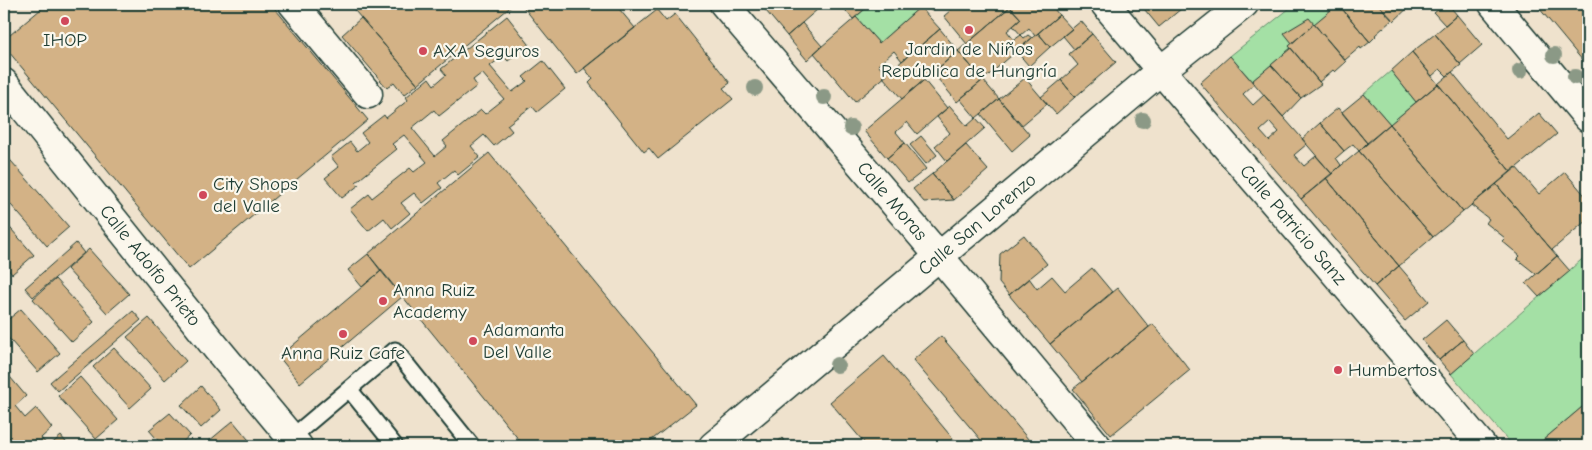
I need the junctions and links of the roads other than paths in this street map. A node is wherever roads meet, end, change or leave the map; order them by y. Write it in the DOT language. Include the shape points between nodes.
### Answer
graph roads {
  1 [pos="293,4"];
  2 [pos="724,4"];
  3 [pos="1105,4"];
  4 [pos="1244,4"];
  5 [pos="1493,4"];
  6 [pos="1160,70"];
  7 [pos="4,83"];
  8 [pos="368,94"];
  9 [pos="1588,118"];
  10 [pos="940,256"];
  11 [pos="349,389"];
  12 [pos="295,442"];
  13 [pos="395,446"];
  14 [pos="472,446"];
  15 [pos="712,446"];
  16 [pos="1097,446"];
  17 [pos="1482,446"];
  1 -- 8 [label="street"];
  2 -- 10 [label="street, Calle Moras"];
  3 -- 6 [label="street, Calle Patricio Sanz"];
  4 -- 6 [label="street, Calle San Lorenzo"];
  5 -- 9 [label="street"];
  6 -- 10 [label="street, Calle San Lorenzo"];
  6 -- 17 [label="street, Calle Patricio Sanz"];
  7 -- 12 [label="street, Calle Adolfo Prieto"];
  10 -- 15 [label="street, Calle San Lorenzo"];
  10 -- 16 [label="street, Calle Moras"];
  11 -- 12 [label="lane"];
  11 -- 13 [label="lane"];
  11 -- 14 [label="lane" via="395,350"];
}
